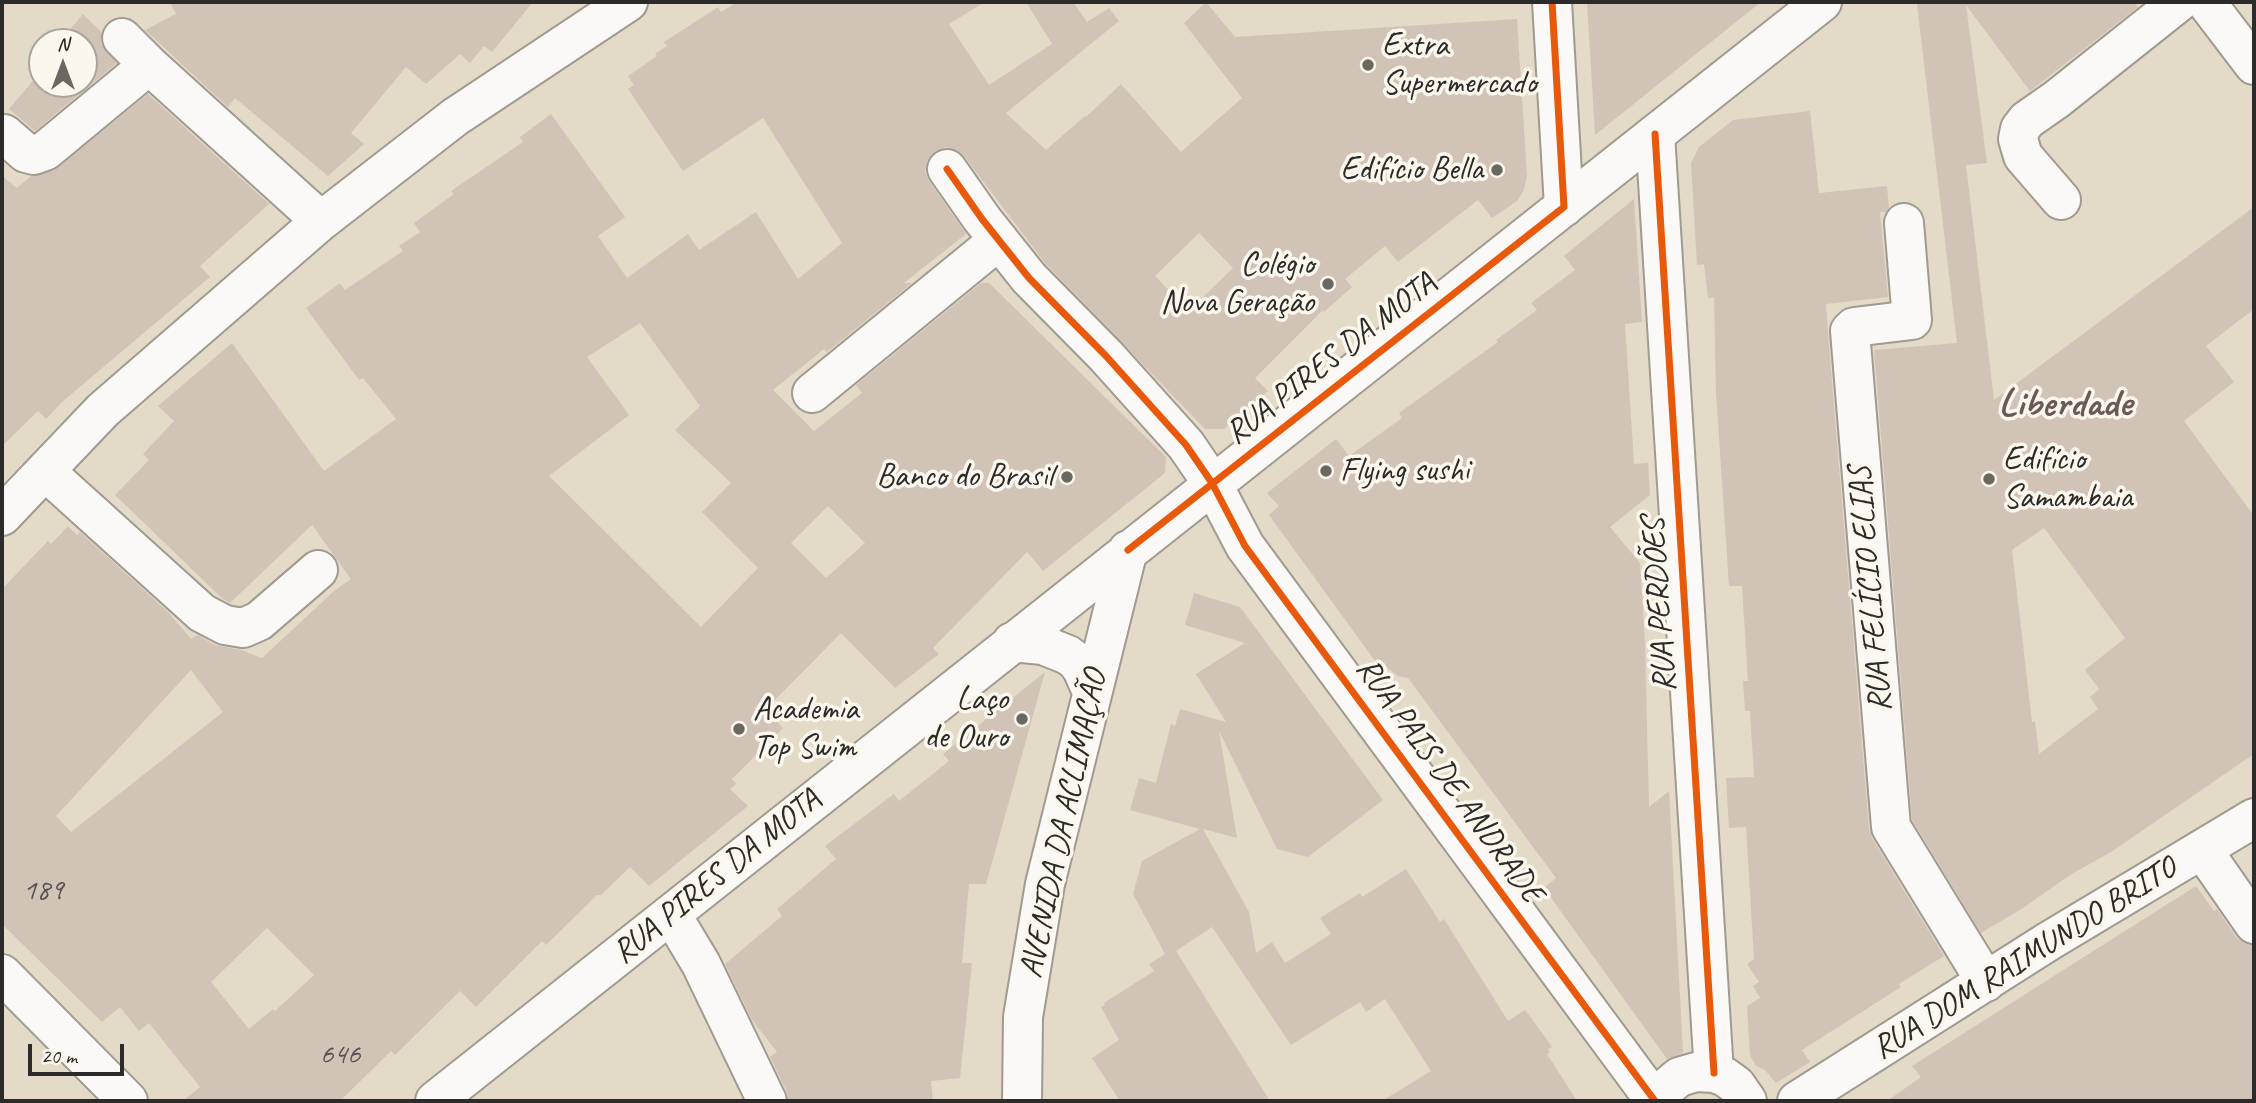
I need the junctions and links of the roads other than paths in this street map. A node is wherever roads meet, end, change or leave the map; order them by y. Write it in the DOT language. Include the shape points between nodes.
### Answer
graph roads {
  1 [pos="628,2"];
  2 [pos="1552,2"];
  3 [pos="1822,2"];
  4 [pos="2179,2"];
  5 [pos="2206,2"];
  6 [pos="122,38"];
  7 [pos="149,65"];
  8 [pos="2254,65"];
  9 [pos="4,134"];
  10 [pos="1655,134"];
  11 [pos="947,169"];
  12 [pos="2061,200"];
  13 [pos="1564,206"];
  14 [pos="321,221"];
  15 [pos="1904,223"];
  16 [pos="999,240"];
  17 [pos="812,393"];
  18 [pos="45,471"];
  19 [pos="1212,483"];
  20 [pos="2,516"];
  21 [pos="1128,550"];
  22 [pos="318,570"];
  23 [pos="1012,642"];
  24 [pos="1092,692"];
  25 [pos="2254,818"];
  26 [pos="2202,849"];
  27 [pos="671,914"];
  28 [pos="2254,923"];
  29 [pos="2,974"];
  30 [pos="1986,982"];
  31 [pos="1714,1073"];
  32 [pos="128,1101"];
  33 [pos="435,1101"];
  34 [pos="767,1101"];
  35 [pos="1022,1101"];
  36 [pos="1656,1101"];
  37 [pos="1747,1101"];
  38 [pos="1797,1101"];
  1 -- 14 [label="street" via="455,117"];
  2 -- 13 [label="street"];
  3 -- 10 [label="street, RUA PIRES DA MOTA"];
  4 -- 12 [label="street" via="2020,129 2023,156"];
  5 -- 8 [label="street"];
  6 -- 7 [label="street"];
  7 -- 9 [label="street" via="45,151 26,153"];
  7 -- 14 [label="street"];
  10 -- 13 [label="street, RUA PIRES DA MOTA"];
  10 -- 31 [label="street, RUA PERDÕES"];
  11 -- 16 [label="street, RUA PAIS DE ANDRADE"];
  13 -- 19 [label="street, RUA PIRES DA MOTA"];
  14 -- 18 [label="street" via="103,410"];
  15 -- 30 [label="street, RUA FELÍCIO ELIAS" via="1912,320 1850,331 1891,827"];
  16 -- 17 [label="street"];
  16 -- 19 [label="street, RUA PAIS DE ANDRADE" via="1186,445"];
  18 -- 20 [label="street"];
  18 -- 22 [label="street" via="202,612 225,625 243,628 259,621"];
  19 -- 21 [label="street, RUA PIRES DA MOTA"];
  19 -- 36 [label="street, RUA PAIS DE ANDRADE" via="1245,546"];
  21 -- 23 [label="street, RUA PIRES DA MOTA"];
  21 -- 24 [label="street, AVENIDA DA ACLIMAÇÃO"];
  23 -- 24 [label="street" via="1043,645 1068,655 1082,669"];
  23 -- 27 [label="street, RUA PIRES DA MOTA"];
  24 -- 35 [label="street, AVENIDA DA ACLIMAÇÃO" via="1041,910 1023,1017"];
  25 -- 26 [label="street, RUA DOM RAIMUNDO BRITO"];
  26 -- 28 [label="street"];
  26 -- 30 [label="street, RUA DOM RAIMUNDO BRITO"];
  27 -- 33 [label="street, RUA PIRES DA MOTA"];
  27 -- 34 [label="street" via="701,964"];
  29 -- 32 [label="street"];
  30 -- 38 [label="street, RUA DOM RAIMUNDO BRITO"];
  31 -- 36 [label="street" via="1679,1077"];
  31 -- 37 [label="street" via="1736,1085"];
}
